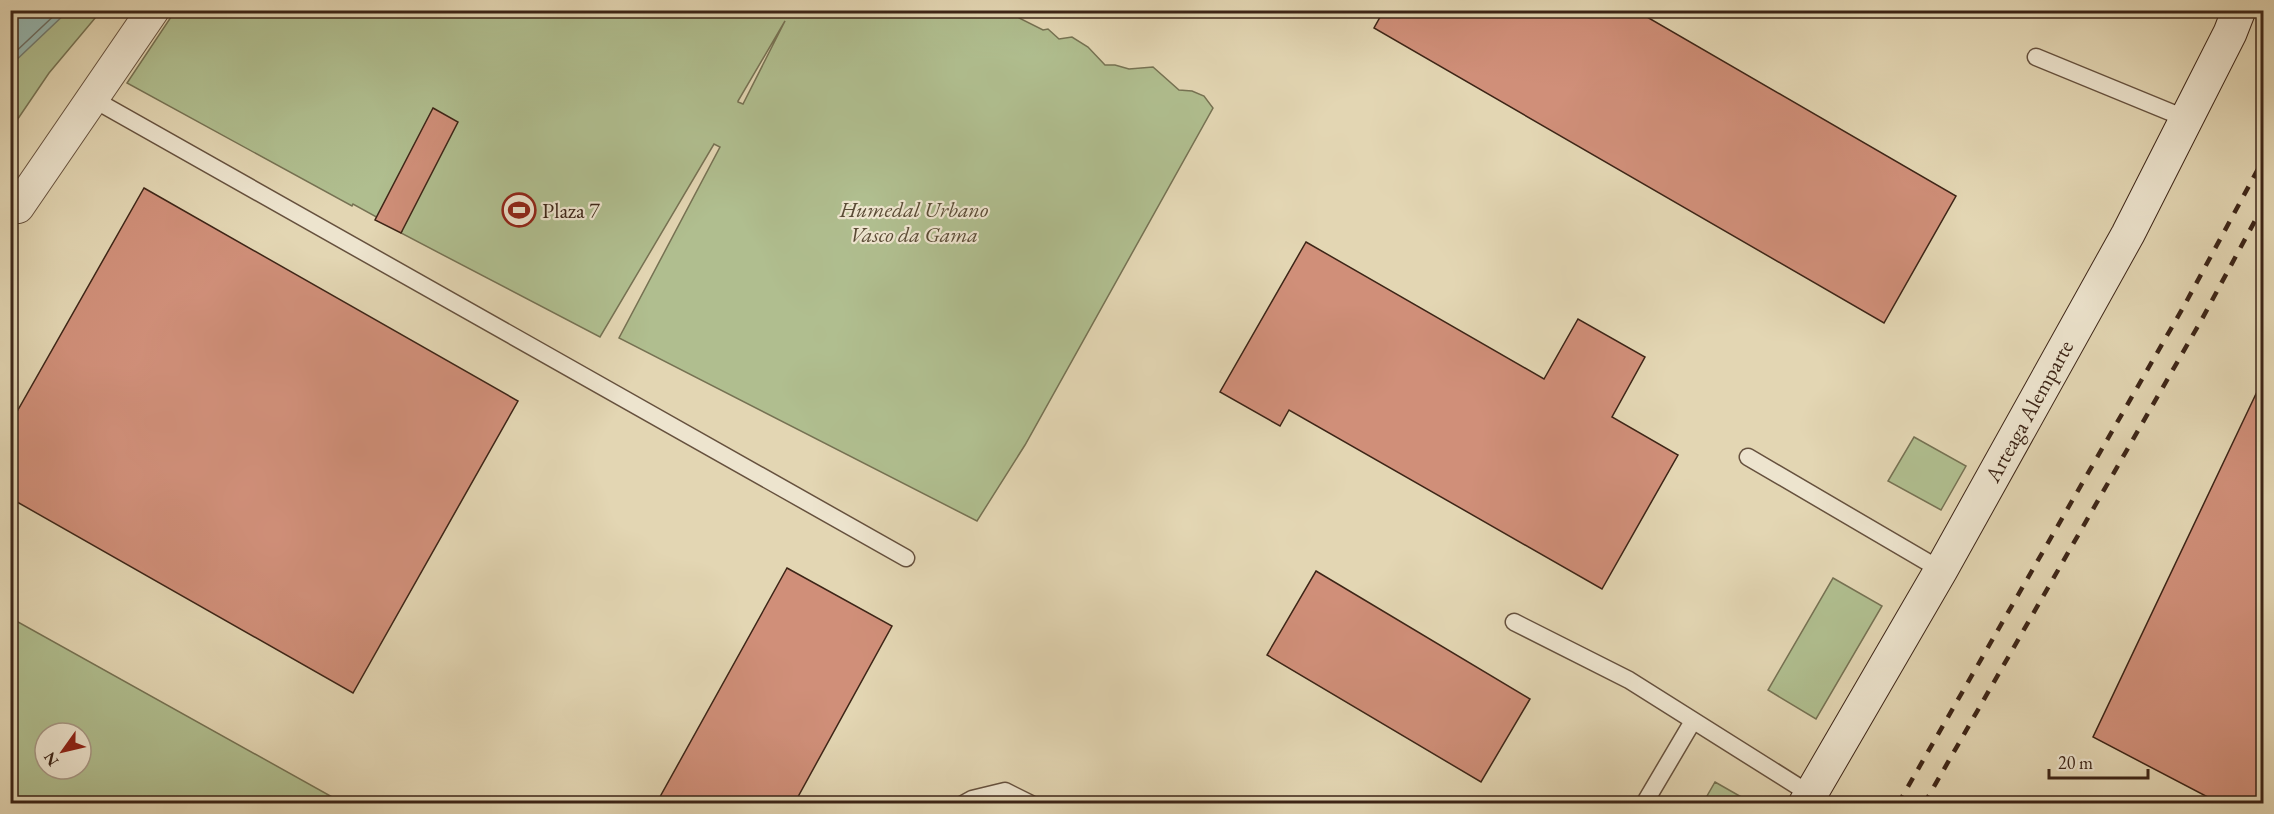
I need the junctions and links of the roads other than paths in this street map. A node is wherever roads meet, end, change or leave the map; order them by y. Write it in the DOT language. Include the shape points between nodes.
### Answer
graph roads {
  1 [pos="153,10"];
  2 [pos="2239,10"];
  3 [pos="2036,57"];
  4 [pos="93,99"];
  5 [pos="2187,119"];
  6 [pos="18,207"];
  7 [pos="1748,457"];
  8 [pos="906,558"];
  9 [pos="1941,570"];
  10 [pos="1514,622"];
  11 [pos="1693,721"];
  12 [pos="1807,799"];
  13 [pos="963,804"];
  14 [pos="1031,804"];
  15 [pos="1644,804"];
  1 -- 4 [label="street"];
  2 -- 5 [label="main road, Arteaga Alemparte"];
  3 -- 5 [label="lane"];
  4 -- 6 [label="street"];
  4 -- 8 [label="lane"];
  5 -- 9 [label="main road, Arteaga Alemparte"];
  7 -- 9 [label="lane"];
  9 -- 12 [label="main road, Arteaga Alemparte"];
  10 -- 11 [label="lane" via="1629,680"];
  11 -- 12 [label="lane"];
  11 -- 15 [label="lane"];
  13 -- 14 [label="lane" via="1005,791"];
}
